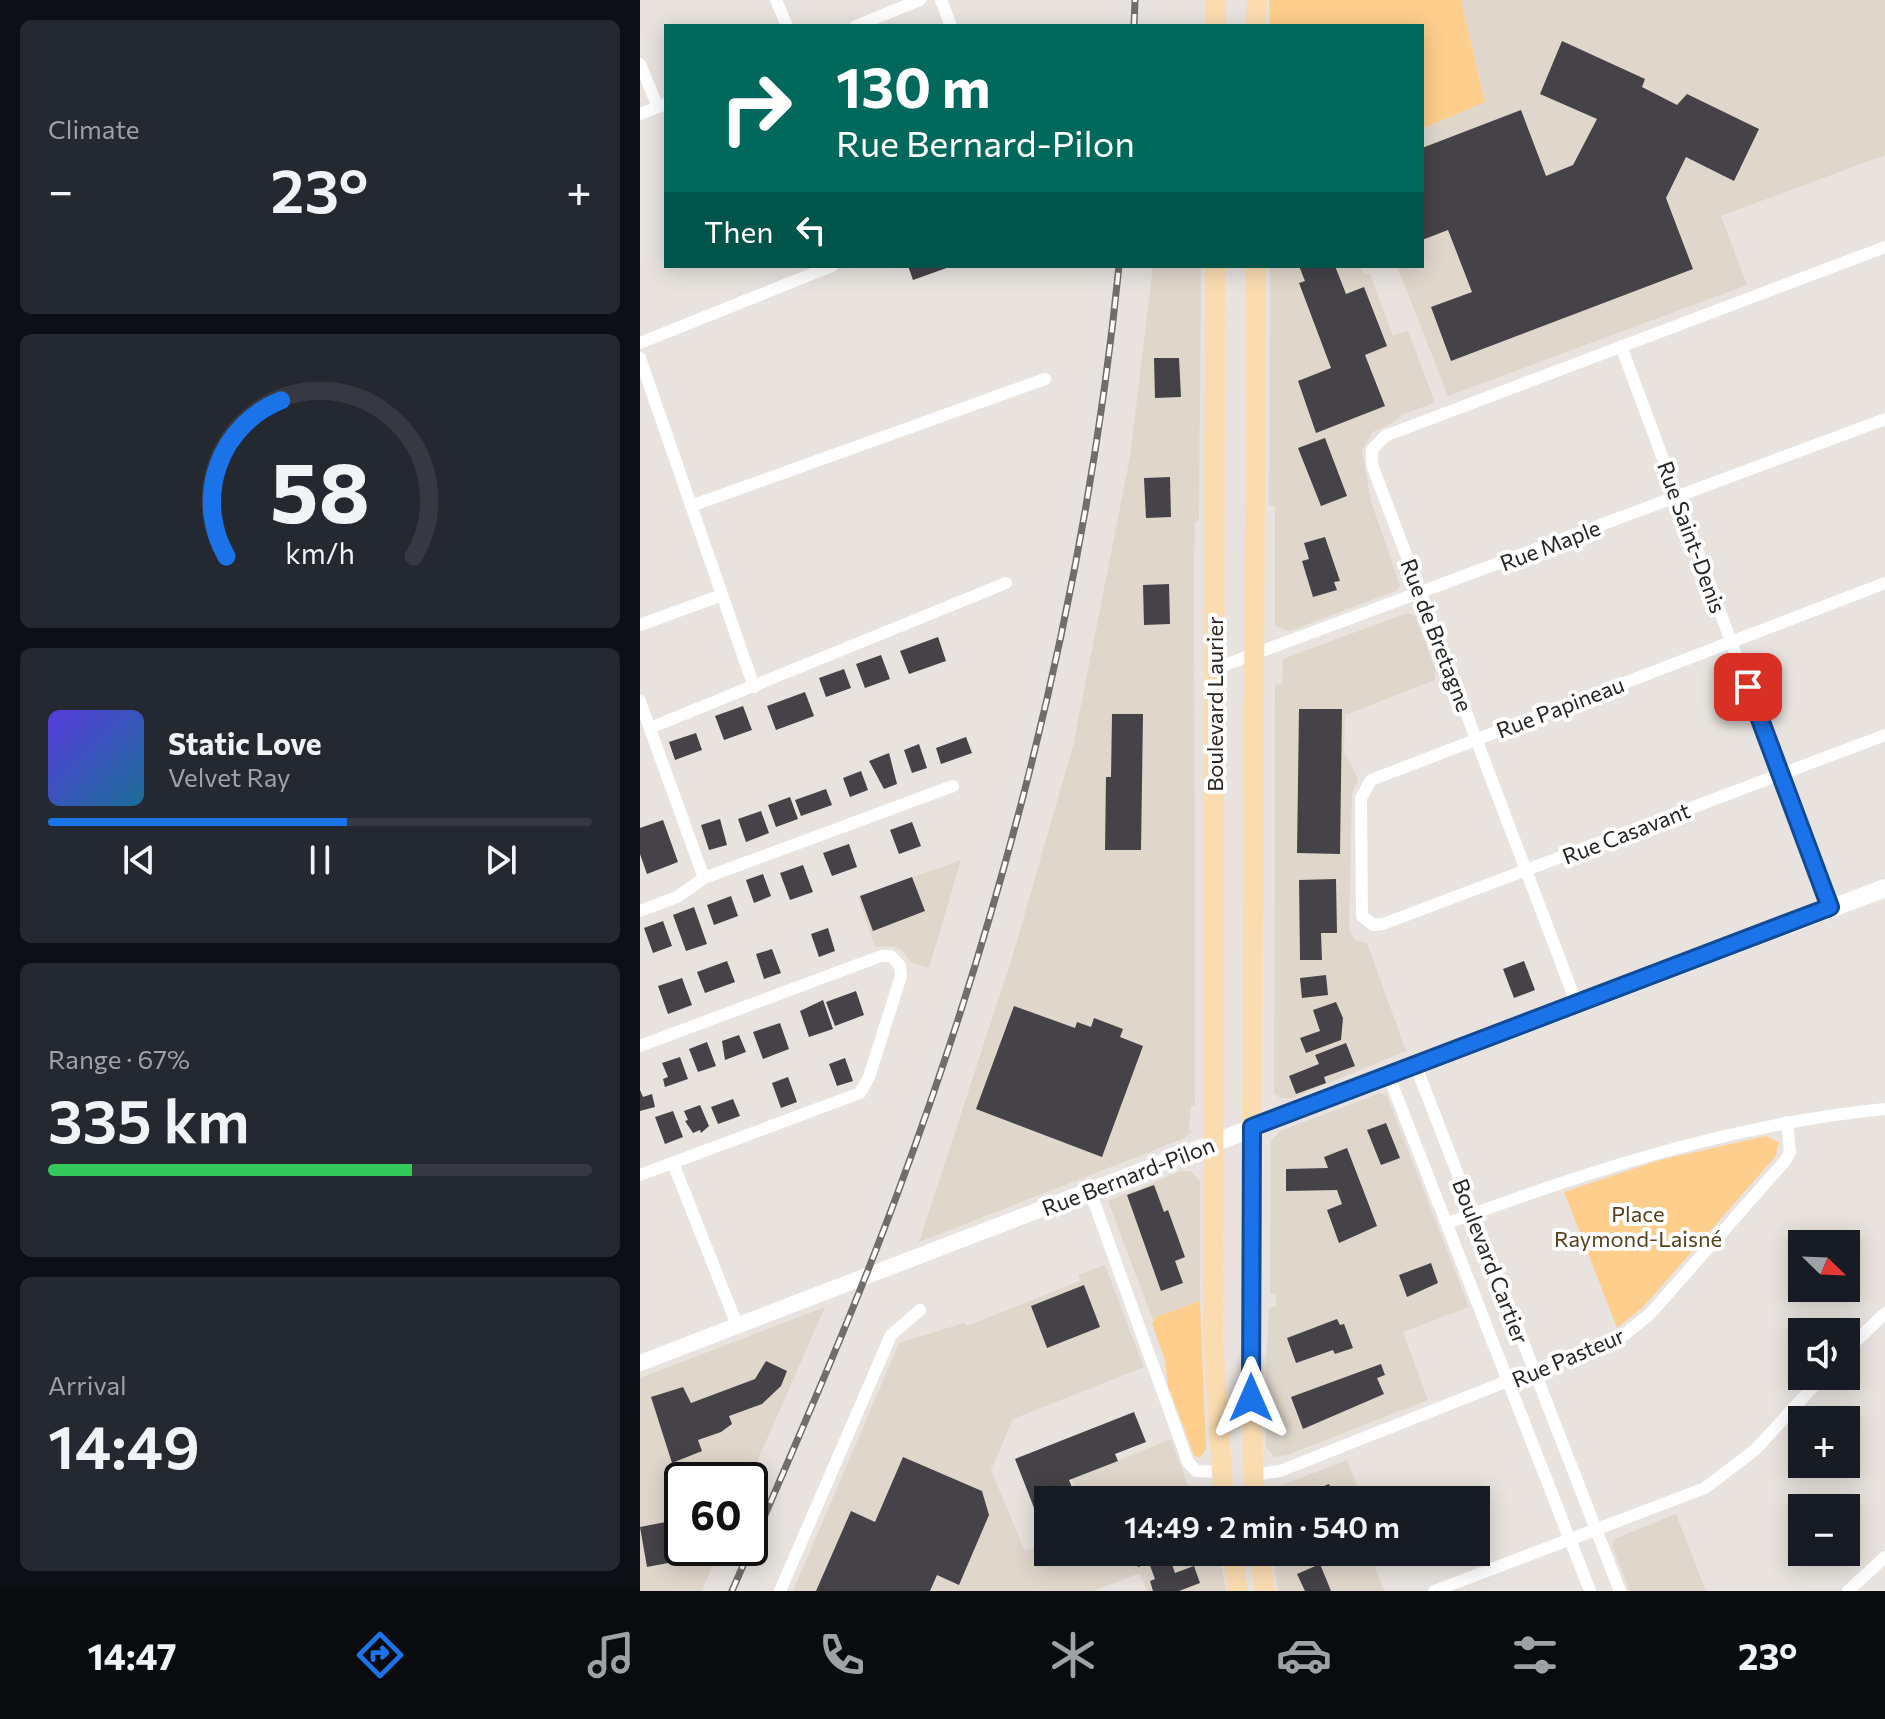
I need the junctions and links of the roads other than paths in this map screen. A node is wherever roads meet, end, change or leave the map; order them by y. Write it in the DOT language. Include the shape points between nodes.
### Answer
graph roads {
  1 [pos="776,0"];
  2 [pos="920,0"];
  3 [pos="941,0"];
  4 [pos="1215,0"];
  5 [pos="1257,0"];
  6 [pos="786,24"];
  7 [pos="861,24"];
  8 [pos="950,24"];
  9 [pos="1215,24"];
  10 [pos="1256,24"];
  11 [pos="640,64"];
  12 [pos="662,105"];
  13 [pos="640,114"];
  14 [pos="1885,247"];
  15 [pos="827,268"];
  16 [pos="1215,268"];
  17 [pos="1256,268"];
  18 [pos="640,343"];
  19 [pos="1621,346"];
  20 [pos="640,358"];
  21 [pos="1045,379"];
  22 [pos="1885,419"];
  23 [pos="1678,497"];
  24 [pos="691,506"];
  25 [pos="1006,583"];
  26 [pos="1885,583"];
  27 [pos="1420,594"];
  28 [pos="722,595"];
  29 [pos="640,625"];
  30 [pos="1731,642"];
  31 [pos="1255,655"];
  32 [pos="1214,669"];
  33 [pos="754,687"];
  34 [pos="640,701"];
  35 [pos="650,728"];
  36 [pos="1885,735"];
  37 [pos="1477,739"];
  38 [pos="1781,774"];
  39 [pos="953,786"];
  40 [pos="1526,870"];
  41 [pos="704,878"];
  42 [pos="1885,888"];
  43 [pos="1830,907"];
  44 [pos="640,911"];
  45 [pos="1366,921"];
  46 [pos="1576,1002"];
  47 [pos="640,1046"];
  48 [pos="1415,1064"];
  49 [pos="1388,1074"];
  50 [pos="1885,1109"];
  51 [pos="1787,1122"];
  52 [pos="1252,1127"];
  53 [pos="1216,1142"];
  54 [pos="673,1163"];
  55 [pos="640,1175"];
  56 [pos="1090,1191"];
  57 [pos="1473,1213"];
  58 [pos="1448,1223"];
  59 [pos="920,1310"];
  60 [pos="1885,1313"];
  61 [pos="737,1325"];
  62 [pos="1860,1337"];
  63 [pos="640,1363"];
  64 [pos="1534,1372"];
  65 [pos="1510,1382"];
  66 [pos="1810,1390"];
  67 [pos="1221,1472"];
  68 [pos="1253,1475"];
  69 [pos="1222,1486"];
  70 [pos="1253,1486"];
  71 [pos="1597,1530"];
  72 [pos="1571,1540"];
  73 [pos="1885,1557"];
  74 [pos="1234,1566"];
  75 [pos="1261,1566"];
  76 [pos="780,1591"];
  77 [pos="1238,1591"];
  78 [pos="1265,1591"];
  79 [pos="1434,1591"];
  80 [pos="1590,1591"];
  81 [pos="1620,1591"];
  82 [pos="1848,1591"];
  1 -- 6 [label="street"];
  2 -- 7 [label="street"];
  3 -- 8 [label="street"];
  4 -- 9 [label="main road"];
  5 -- 10 [label="main road"];
  11 -- 12 [label="street"];
  12 -- 13 [label="street"];
  14 -- 19 [label="street"];
  15 -- 18 [label="street"];
  16 -- 32 [label="main road, Boulevard Laurier"];
  17 -- 31 [label="main road, Boulevard Laurier"];
  19 -- 23 [label="street, Rue Saint-Denis"];
  19 -- 27 [label="street, Rue de Bretagne" via="1385,436 1374,446 1372,465"];
  20 -- 24 [label="street"];
  21 -- 24 [label="street"];
  22 -- 23 [label="street, Rue Maple"];
  23 -- 27 [label="street, Rue Maple"];
  23 -- 30 [label="street, Rue Saint-Denis"];
  24 -- 28 [label="street"];
  25 -- 33 [label="street"];
  26 -- 30 [label="street, Rue Papineau"];
  27 -- 31 [label="street, Rue Maple"];
  27 -- 37 [label="street, Rue de Bretagne"];
  28 -- 29 [label="street"];
  28 -- 33 [label="street"];
  30 -- 37 [label="street, Rue Papineau"];
  30 -- 38 [label="street, Rue Saint-Denis"];
  31 -- 32 [label="street, Rue Maple"];
  31 -- 52 [label="main road, Boulevard Laurier"];
  32 -- 53 [label="main road, Boulevard Laurier"];
  33 -- 35 [label="street"];
  34 -- 35 [label="street"];
  35 -- 41 [label="street"];
  36 -- 38 [label="street, Rue Casavant"];
  37 -- 40 [label="street, Rue de Bretagne"];
  37 -- 45 [label="street, Rue Papineau" via="1365,786 1361,904"];
  38 -- 40 [label="street, Rue Casavant"];
  38 -- 43 [label="street, Rue Saint-Denis"];
  39 -- 41 [label="street"];
  40 -- 45 [label="street, Rue Casavant" via="1383,924"];
  40 -- 46 [label="street, Rue de Bretagne"];
  41 -- 44 [label="street" via="677,897"];
  42 -- 43 [label="main road, Rue Bernard-Pilon"];
  43 -- 46 [label="main road, Rue Bernard-Pilon"];
  46 -- 48 [label="main road, Rue Bernard-Pilon"];
  47 -- 54 [label="street" via="871,959 887,955 897,960 901,976 860,1093"];
  48 -- 49 [label="main road, Rue Bernard-Pilon"];
  48 -- 57 [label="street, Boulevard Cartier"];
  49 -- 52 [label="main road, Rue Bernard-Pilon"];
  49 -- 58 [label="street, Boulevard Cartier"];
  50 -- 51 [label="street"];
  51 -- 57 [label="street" via="1611,1165"];
  51 -- 64 [label="street, Rue Pasteur" via="1790,1152 1785,1161 1650,1314 1616,1339"];
  52 -- 53 [label="main road, Rue Bernard-Pilon"];
  52 -- 68 [label="main road, Boulevard Laurier"];
  53 -- 56 [label="street, Rue Bernard-Pilon"];
  53 -- 67 [label="main road, Boulevard Laurier" via="1213,1329"];
  54 -- 55 [label="street"];
  54 -- 61 [label="street"];
  56 -- 61 [label="street, Rue Bernard-Pilon"];
  56 -- 67 [label="street" via="1188,1462 1196,1471"];
  57 -- 58 [label="street"];
  57 -- 64 [label="street, Boulevard Cartier"];
  58 -- 65 [label="street, Boulevard Cartier"];
  59 -- 76 [label="street" via="891,1335"];
  60 -- 62 [label="street"];
  61 -- 63 [label="street, Rue Bernard-Pilon"];
  64 -- 65 [label="street, Rue Pasteur"];
  64 -- 71 [label="street, Boulevard Cartier"];
  65 -- 68 [label="street, Rue Pasteur" via="1280,1471"];
  65 -- 72 [label="street, Boulevard Cartier"];
  66 -- 71 [label="street" via="1726,1475 1694,1493"];
  67 -- 69 [label="main road, Boulevard Laurier"];
  68 -- 70 [label="main road, Boulevard Laurier"];
  71 -- 72 [label="street"];
  71 -- 81 [label="street, Boulevard Cartier"];
  72 -- 79 [label="street"];
  72 -- 80 [label="street, Boulevard Cartier"];
  73 -- 82 [label="street"];
  74 -- 77 [label="main road"];
  75 -- 78 [label="main road"];
}
